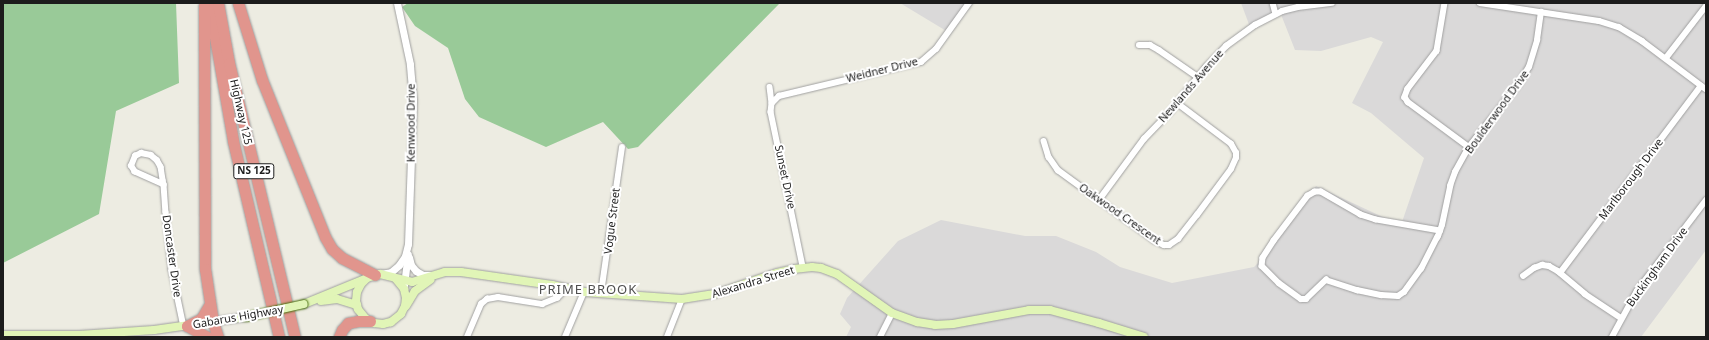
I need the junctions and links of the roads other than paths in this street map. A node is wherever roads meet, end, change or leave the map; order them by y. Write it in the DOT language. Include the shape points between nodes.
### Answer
graph roads {
  1 [pos="204,3"];
  2 [pos="209,3"];
  3 [pos="218,3"];
  4 [pos="238,3"];
  5 [pos="398,3"];
  6 [pos="969,3"];
  7 [pos="1273,3"];
  8 [pos="1332,3"];
  9 [pos="1445,3"];
  10 [pos="1480,3"];
  11 [pos="1504,4"];
  12 [pos="1706,6"];
  13 [pos="1541,12"];
  14 [pos="1276,14"];
  15 [pos="1139,45"];
  16 [pos="1666,58"];
  17 [pos="1198,77"];
  18 [pos="770,87"];
  19 [pos="1704,87"];
  20 [pos="772,103"];
  21 [pos="1178,104"];
  22 [pos="1044,141"];
  23 [pos="1469,147"];
  24 [pos="622,148"];
  25 [pos="164,185"];
  26 [pos="1099,200"];
  27 [pos="1706,200"];
  28 [pos="1440,231"];
  29 [pos="408,244"];
  30 [pos="408,253"];
  31 [pos="803,268"];
  32 [pos="1560,273"];
  33 [pos="440,274"];
  34 [pos="375,275"];
  35 [pos="1524,276"];
  36 [pos="401,283"];
  37 [pos="567,288"];
  38 [pos="584,292"];
  39 [pos="601,293"];
  40 [pos="682,300"];
  41 [pos="210,304"];
  42 [pos="304,304"];
  43 [pos="357,305"];
  44 [pos="403,310"];
  45 [pos="892,313"];
  46 [pos="1621,318"];
  47 [pos="370,321"];
  48 [pos="213,322"];
  49 [pos="186,326"];
  50 [pos="1126,334"];
  51 [pos="3,335"];
  52 [pos="208,337"];
  53 [pos="218,337"];
  54 [pos="279,337"];
  55 [pos="295,337"];
  56 [pos="339,337"];
  57 [pos="467,337"];
  58 [pos="565,337"];
  59 [pos="668,337"];
  60 [pos="880,337"];
  61 [pos="1144,337"];
  62 [pos="1612,337"];
  1 -- 41 [label="highway" via="205,250"];
  2 -- 54 [label="highway, Highway 125 / NS 125" via="233,141"];
  3 -- 55 [label="highway, Highway 125 / NS 125" via="229,63"];
  4 -- 34 [label="highway" via="264,87 325,237 332,249 342,258"];
  5 -- 29 [label="street, Kenwood Drive" via="410,64 413,100"];
  6 -- 20 [label="street, Weidner Drive" via="936,49 921,62 779,96"];
  7 -- 14 [label="street"];
  8 -- 14 [label="street, Newlands Avenue" via="1298,7"];
  9 -- 23 [label="street" via="1437,51 1405,97 1408,102"];
  10 -- 11 [label="street"];
  11 -- 13 [label="street"];
  12 -- 16 [label="street"];
  13 -- 16 [label="street" via="1600,21 1619,27"];
  13 -- 23 [label="street, Boulderwood Drive" via="1537,40 1529,67"];
  14 -- 17 [label="street, Newlands Avenue" via="1233,40 1214,57"];
  15 -- 17 [label="street" via="1150,45"];
  16 -- 19 [label="street"];
  17 -- 21 [label="street, Newlands Avenue"];
  18 -- 20 [label="street, Sunset Drive"];
  19 -- 32 [label="street, Marlborough Drive"];
  20 -- 31 [label="street, Sunset Drive" via="771,112"];
  21 -- 26 [label="street, Newlands Avenue" via="1139,145"];
  21 -- 26 [label="street, Oakwood Crescent" via="1227,140 1236,153 1231,169 1178,239 1169,245 1159,243"];
  22 -- 26 [label="street, Oakwood Crescent" via="1054,166"];
  23 -- 28 [label="street, Boulderwood Drive" via="1450,186"];
  24 -- 39 [label="street, Vogue Street"];
  25 -- 25 [label="street, Doncaster Drive" via="161,167 155,157 144,153 135,156 132,166 135,172"];
  25 -- 49 [label="street, Doncaster Drive" via="172,270"];
  27 -- 46 [label="street, Buckingham Drive" via="1637,291"];
  28 -- 28 [label="street, Boulderwood Drive" via="1420,269 1402,294 1393,296 1357,290 1326,280 1306,299 1301,299 1262,266 1262,259 1297,209 1315,192 1321,192 1361,215 1376,220"];
  29 -- 30 [label="street, Kenwood Drive"];
  29 -- 34 [label="street, Kenwood Drive" via="399,266 391,272"];
  30 -- 33 [label="street" via="411,265 419,274"];
  30 -- 36 [label="street, Kenwood Drive"];
  31 -- 40 [label="main road, Alexandra Street" via="777,273 715,294"];
  31 -- 45 [label="main road, Alexandra Street" via="821,268 837,274"];
  32 -- 35 [label="street" via="1542,265 1529,270"];
  32 -- 46 [label="street" via="1585,294"];
  33 -- 36 [label="main road, Alexandra Street" via="416,282"];
  33 -- 37 [label="main road, Alexandra Street" via="461,272"];
  33 -- 44 [label="main road, Alexandra Street" via="416,291"];
  34 -- 36 [label="main road" via="388,275"];
  34 -- 42 [label="main road, Gabarus Highway"];
  34 -- 43 [label="main road" via="364,281 359,288 356,296"];
  36 -- 44 [label="main road" via="406,298"];
  37 -- 38 [label="main road, Alexandra Street"];
  37 -- 57 [label="street" via="557,298 542,304 498,297 487,299 481,304"];
  38 -- 39 [label="main road, Alexandra Street"];
  38 -- 58 [label="street"];
  39 -- 40 [label="main road, Alexandra Street"];
  40 -- 59 [label="street"];
  41 -- 48 [label="highway"];
  41 -- 49 [label="highway" via="201,318"];
  42 -- 43 [label="main road, Gabarus Highway" via="337,299"];
  42 -- 48 [label="main road, Gabarus Highway, bridge"];
  43 -- 47 [label="main road" via="363,316"];
  44 -- 47 [label="main road" via="391,322 378,324"];
  45 -- 50 [label="main road, Alexandra Street" via="935,325 970,322 1030,310 1050,310"];
  45 -- 60 [label="street"];
  46 -- 62 [label="street, Buckingham Drive"];
  47 -- 56 [label="highway" via="348,323"];
  48 -- 49 [label="main road, Gabarus Highway"];
  48 -- 53 [label="highway"];
  49 -- 51 [label="main road, Gabarus Highway" via="79,335"];
  49 -- 52 [label="highway"];
  50 -- 61 [label="main road, Alexandra Street"];
}
